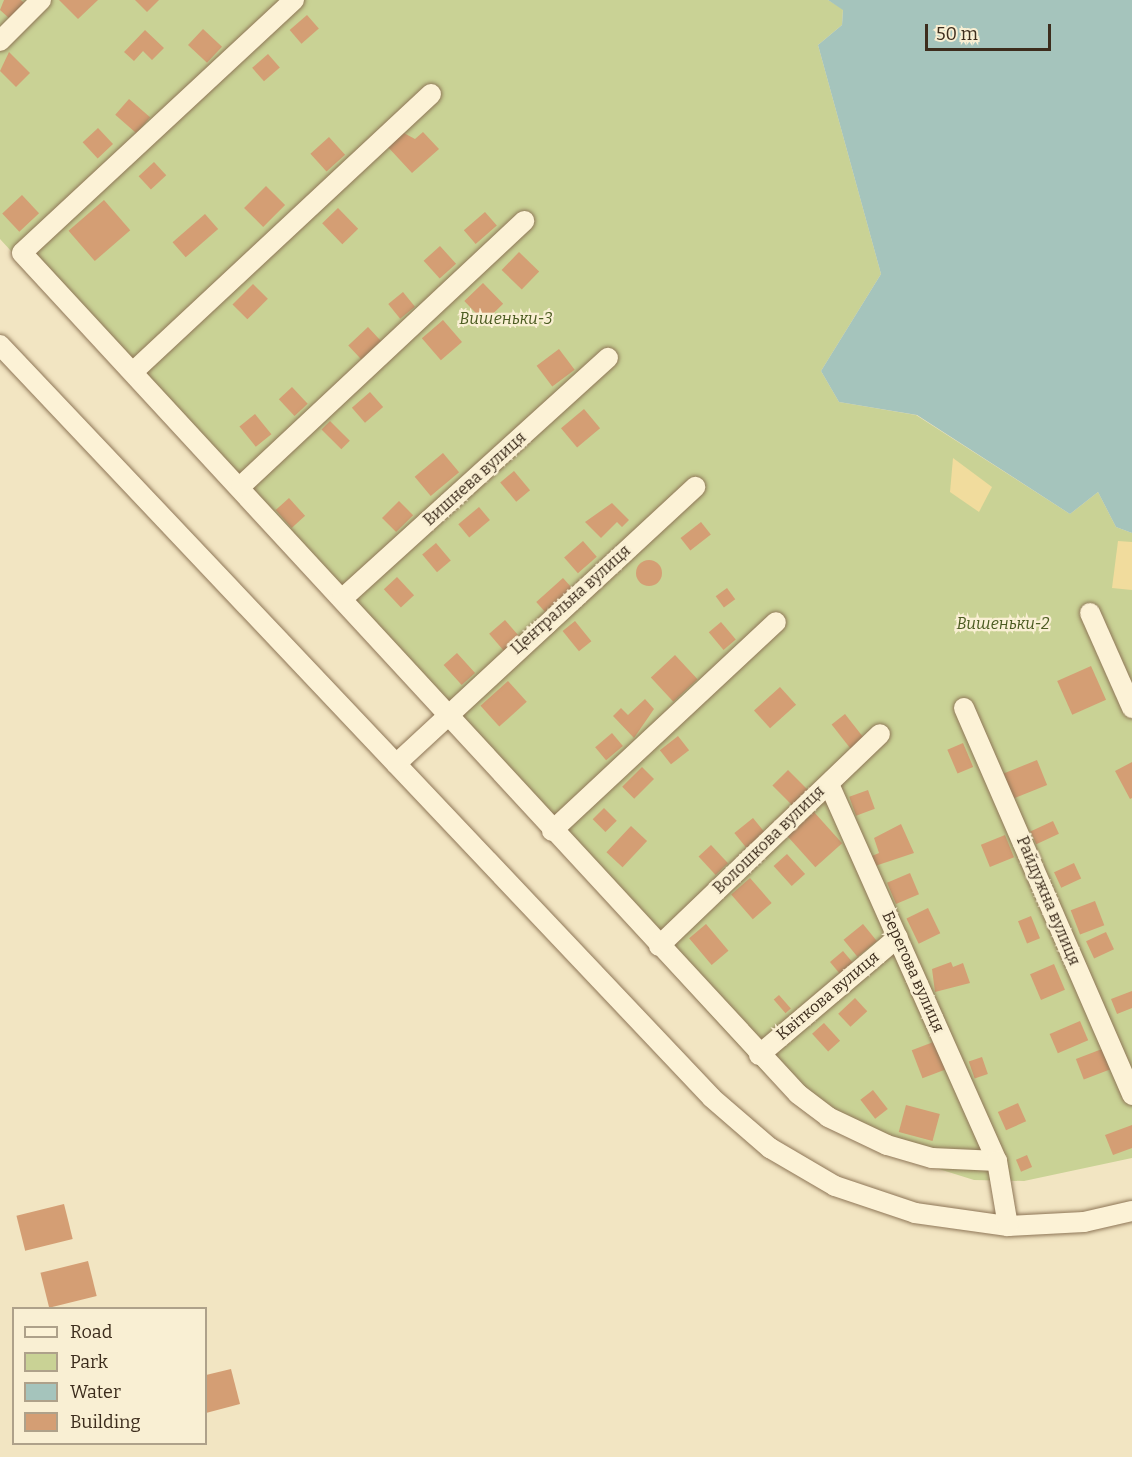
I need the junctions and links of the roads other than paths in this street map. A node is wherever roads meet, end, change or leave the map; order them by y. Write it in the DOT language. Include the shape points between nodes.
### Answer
graph roads {
  1 [pos="41,0"];
  2 [pos="294,0"];
  3 [pos="0,41"];
  4 [pos="430,94"];
  5 [pos="524,221"];
  6 [pos="0,345"];
  7 [pos="608,358"];
  8 [pos="134,371"];
  9 [pos="241,486"];
  10 [pos="695,487"];
  11 [pos="342,599"];
  12 [pos="1090,613"];
  13 [pos="776,622"];
  14 [pos="964,708"];
  15 [pos="1132,708"];
  16 [pos="447,714"];
  17 [pos="880,734"];
  18 [pos="396,764"];
  19 [pos="829,784"];
  20 [pos="552,831"];
  21 [pos="898,937"];
  22 [pos="659,946"];
  23 [pos="759,1055"];
  24 [pos="1132,1095"];
  25 [pos="997,1161"];
  26 [pos="1132,1211"];
  27 [pos="1008,1226"];
  1 -- 3 [label="street"];
  2 -- 8 [label="street" via="22,253"];
  4 -- 8 [label="street"];
  5 -- 9 [label="street"];
  6 -- 18 [label="street"];
  7 -- 11 [label="street, Вишнева вулиця"];
  8 -- 9 [label="street"];
  9 -- 11 [label="street"];
  10 -- 16 [label="street, Центральна вулиця"];
  11 -- 16 [label="street"];
  12 -- 15 [label="street"];
  13 -- 20 [label="street"];
  14 -- 24 [label="street, Райдужна вулиця"];
  16 -- 18 [label="street, Центральна вулиця"];
  16 -- 20 [label="street"];
  17 -- 19 [label="street, Волошкова вулиця"];
  18 -- 27 [label="street" via="712,1098 770,1148 835,1186 915,1213"];
  19 -- 21 [label="street, Берегова вулиця"];
  19 -- 22 [label="street, Волошкова вулиця"];
  20 -- 22 [label="street"];
  21 -- 23 [label="street, Квіткова вулиця"];
  21 -- 25 [label="street, Берегова вулиця"];
  22 -- 23 [label="street"];
  23 -- 25 [label="street" via="828,1117 887,1145 932,1158"];
  25 -- 27 [label="street, Берегова вулиця"];
  26 -- 27 [label="street" via="1084,1222"];
}
